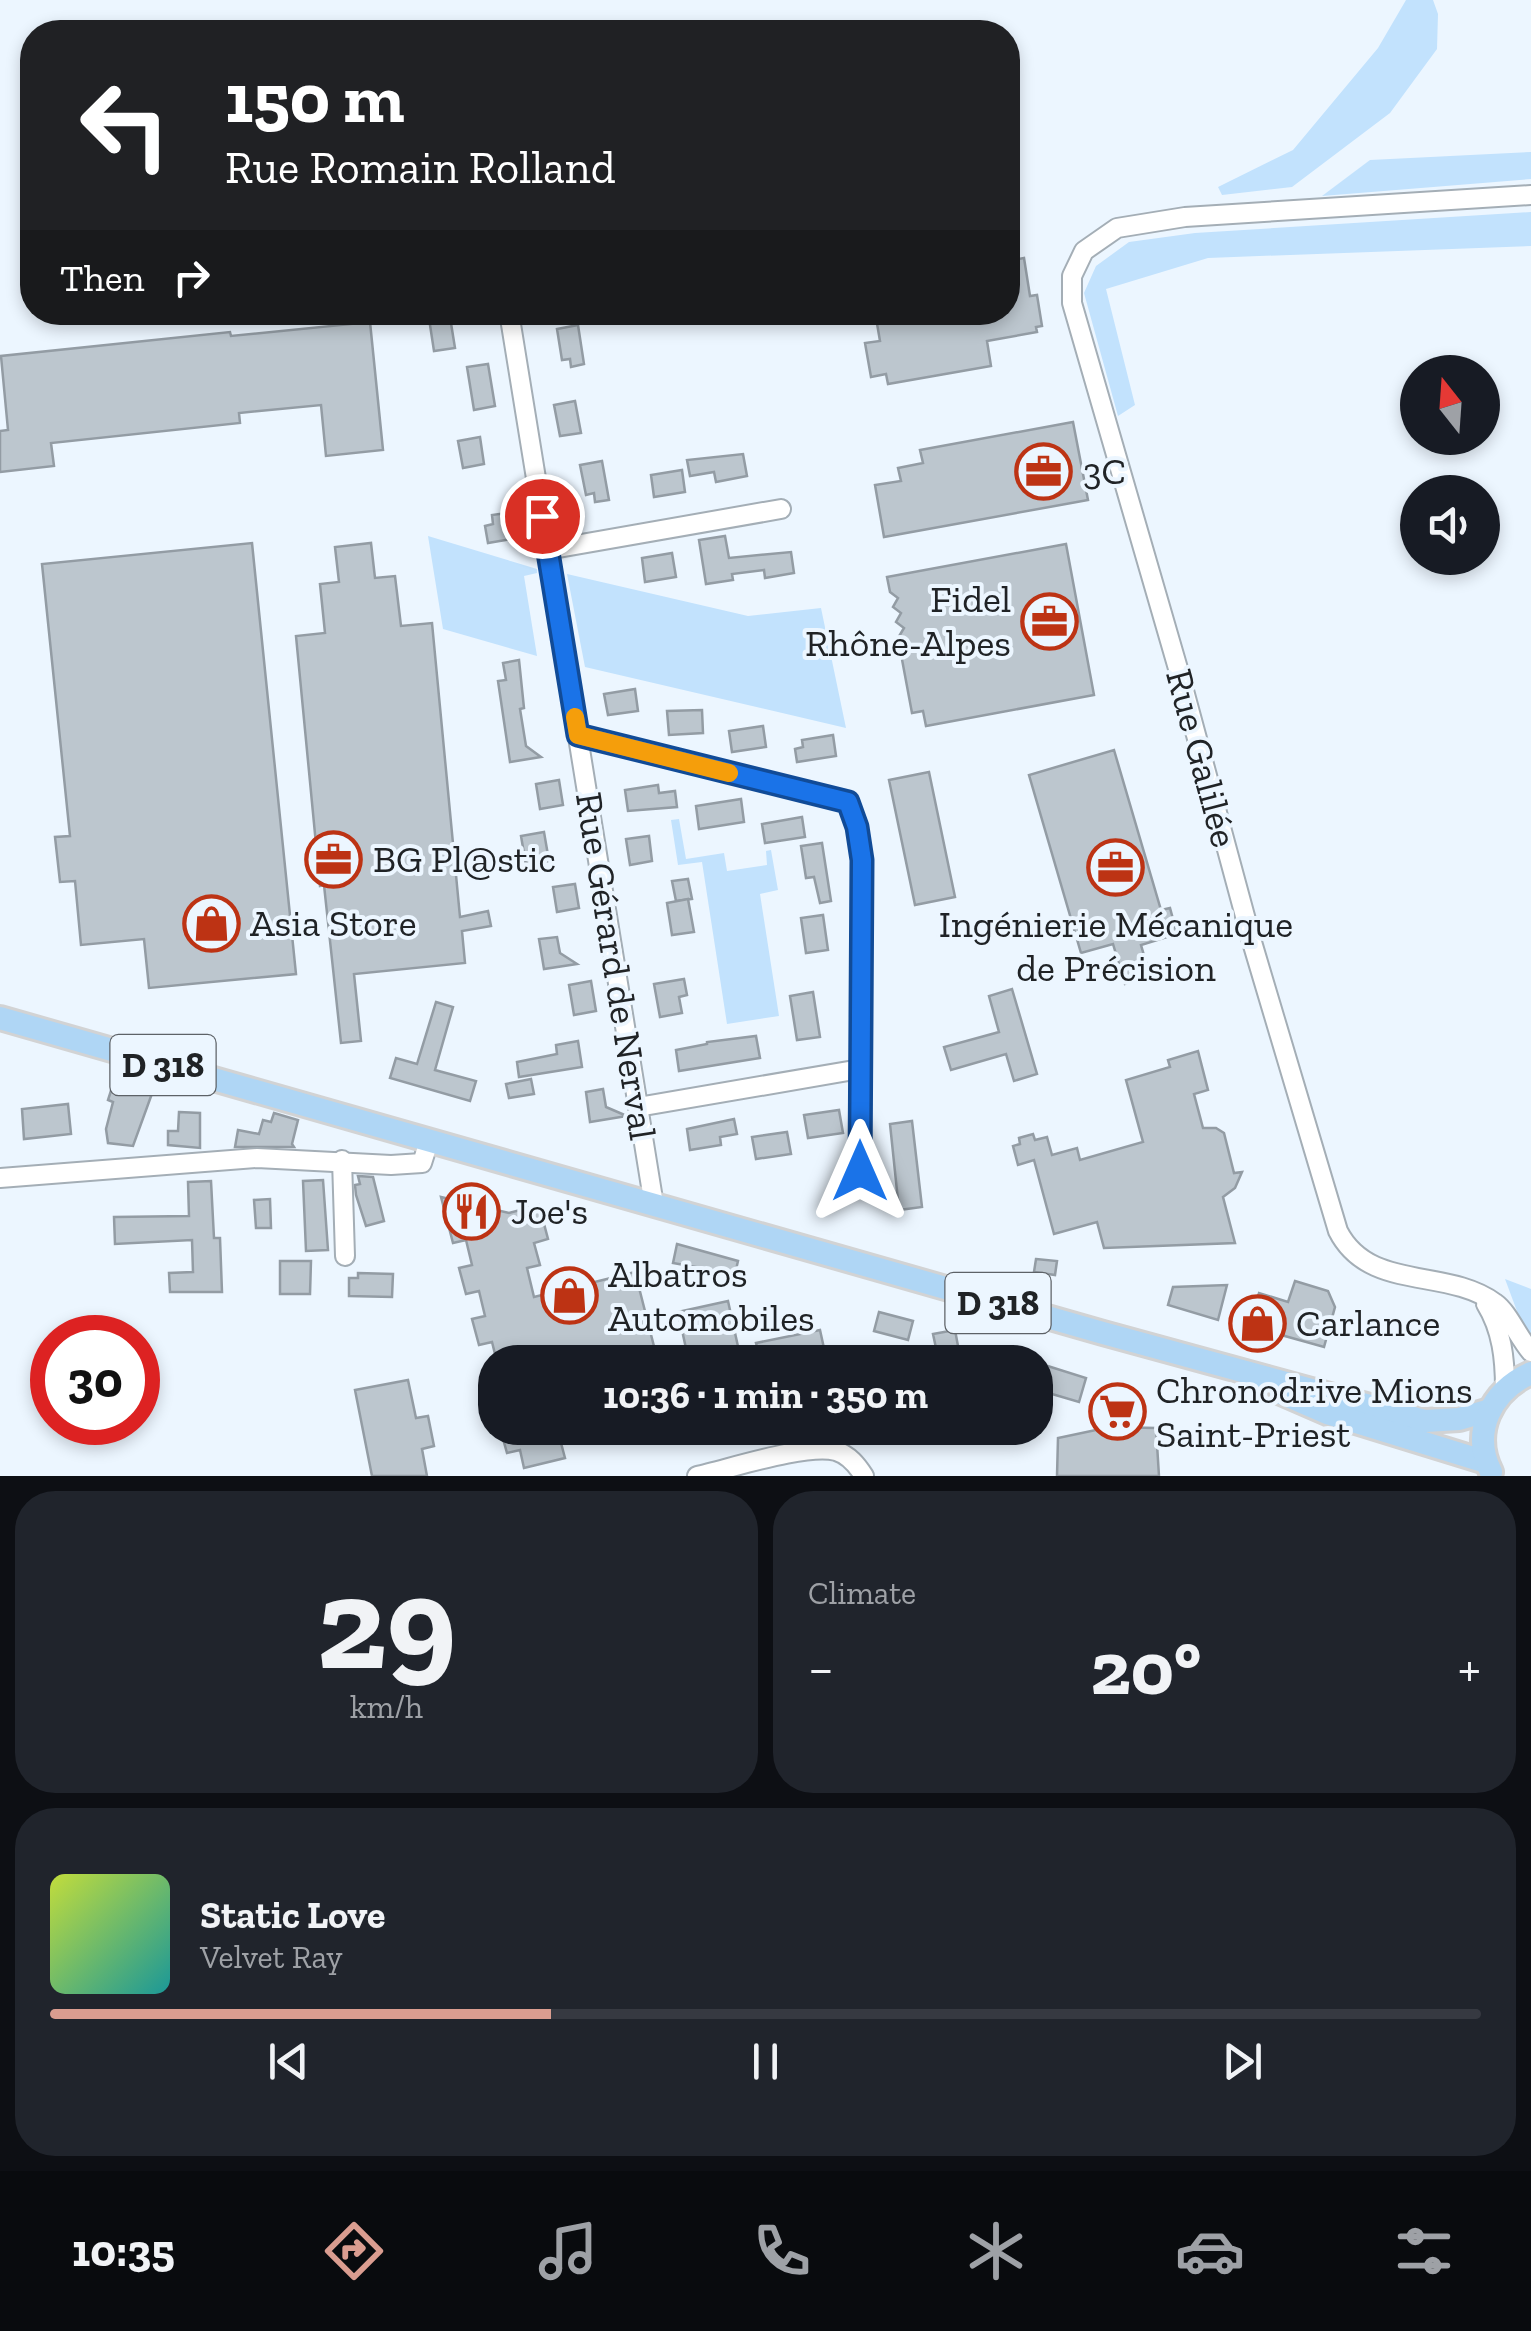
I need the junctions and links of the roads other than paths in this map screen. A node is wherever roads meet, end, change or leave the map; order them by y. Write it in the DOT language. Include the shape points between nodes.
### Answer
graph roads {
  1 [pos="1531,195"];
  2 [pos="511,325"];
  3 [pos="781,509"];
  4 [pos="548,550"];
  5 [pos="578,735"];
  6 [pos="0,1018"];
  7 [pos="860,1068"];
  8 [pos="638,1107"];
  9 [pos="429,1141"];
  10 [pos="342,1160"];
  11 [pos="860,1171"];
  12 [pos="0,1178"];
  13 [pos="654,1205"];
  14 [pos="345,1256"];
  15 [pos="1481,1295"];
  16 [pos="1103,1334"];
  17 [pos="1531,1352"];
  18 [pos="1531,1373"];
  19 [pos="1505,1389"];
  20 [pos="1490,1410"];
  21 [pos="1489,1469"];
  22 [pos="697,1476"];
  23 [pos="864,1476"];
  1 -- 15 [label="street, Rue Galilée" via="1153,220 1117,228 1084,251 1072,276 1080,338 1338,1231 1359,1260"];
  2 -- 4 [label="street, Rue Gérard de Nerval"];
  3 -- 4 [label="street"];
  4 -- 5 [label="street, Rue Gérard de Nerval"];
  5 -- 7 [label="street" via="848,802 862,860"];
  5 -- 8 [label="street, Rue Gérard de Nerval"];
  6 -- 9 [label="main road, D 318"];
  7 -- 8 [label="street"];
  7 -- 11 [label="street"];
  8 -- 13 [label="street, Rue Gérard de Nerval"];
  9 -- 10 [label="street" via="422,1163"];
  9 -- 13 [label="main road, D 318"];
  10 -- 12 [label="street" via="257,1158"];
  10 -- 14 [label="street"];
  13 -- 16 [label="main road, D 318"];
  15 -- 17 [label="street" via="1505,1313"];
  15 -- 19 [label="street" via="1496,1320"];
  16 -- 20 [label="main road, D 318" via="1425,1421"];
  16 -- 21 [label="main road, D 318"];
  18 -- 19 [label="main road"];
  19 -- 20 [label="main road"];
  20 -- 21 [label="main road" via="1483,1445"];
  22 -- 23 [label="street" via="815,1449 838,1451"];
}
